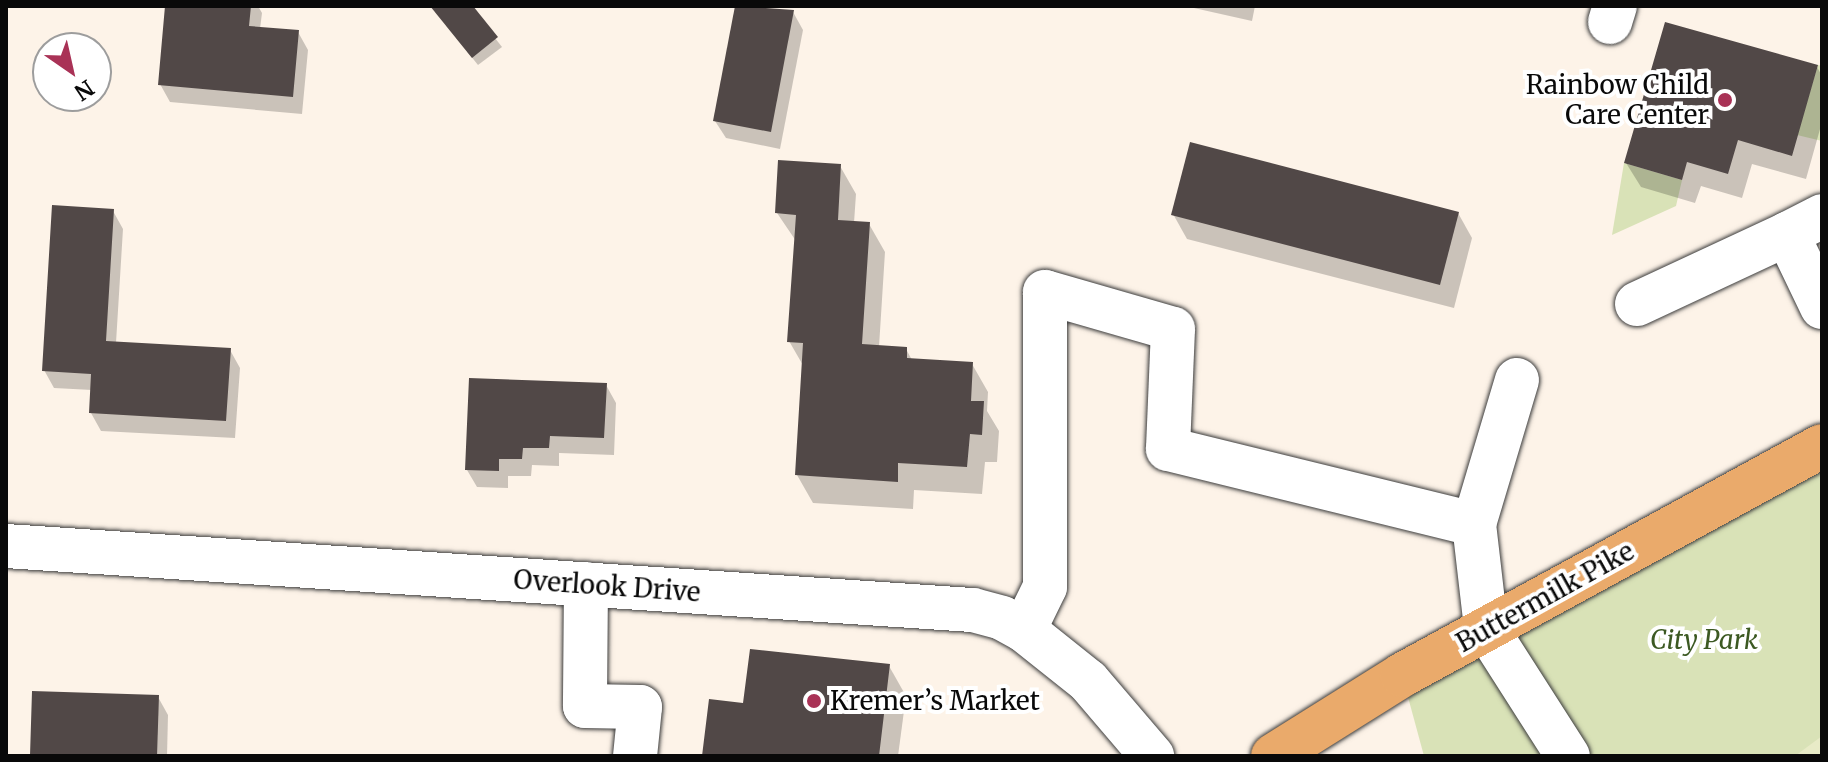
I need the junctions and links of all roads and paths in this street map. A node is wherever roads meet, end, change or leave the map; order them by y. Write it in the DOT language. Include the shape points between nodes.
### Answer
graph roads {
  1 [pos="1804,225"];
  2 [pos="1637,304"];
  3 [pos="1822,307"];
  4 [pos="1517,380"];
  5 [pos="1822,446"];
  6 [pos="1474,524"];
  7 [pos="6,546"];
  8 [pos="586,584"];
  9 [pos="1486,628"];
  10 [pos="1024,630"];
  11 [pos="635,756"];
  12 [pos="1152,756"];
  13 [pos="1273,756"];
  14 [pos="1568,756"];
  1 -- 2 [label="street"];
  1 -- 3 [label="street"];
  4 -- 6 [label="street"];
  5 -- 9 [label="main road, Buttermilk Pike"];
  6 -- 9 [label="street"];
  6 -- 10 [label="street" via="1168,449 1173,329 1045,292 1045,587"];
  7 -- 8 [label="street, Overlook Drive"];
  8 -- 10 [label="street, Overlook Drive" via="973,610"];
  8 -- 11 [label="street" via="585,706 640,707"];
  9 -- 13 [label="main road, Buttermilk Pike"];
  9 -- 14 [label="street"];
  10 -- 12 [label="street, Overlook Drive" via="1088,681"];
}
